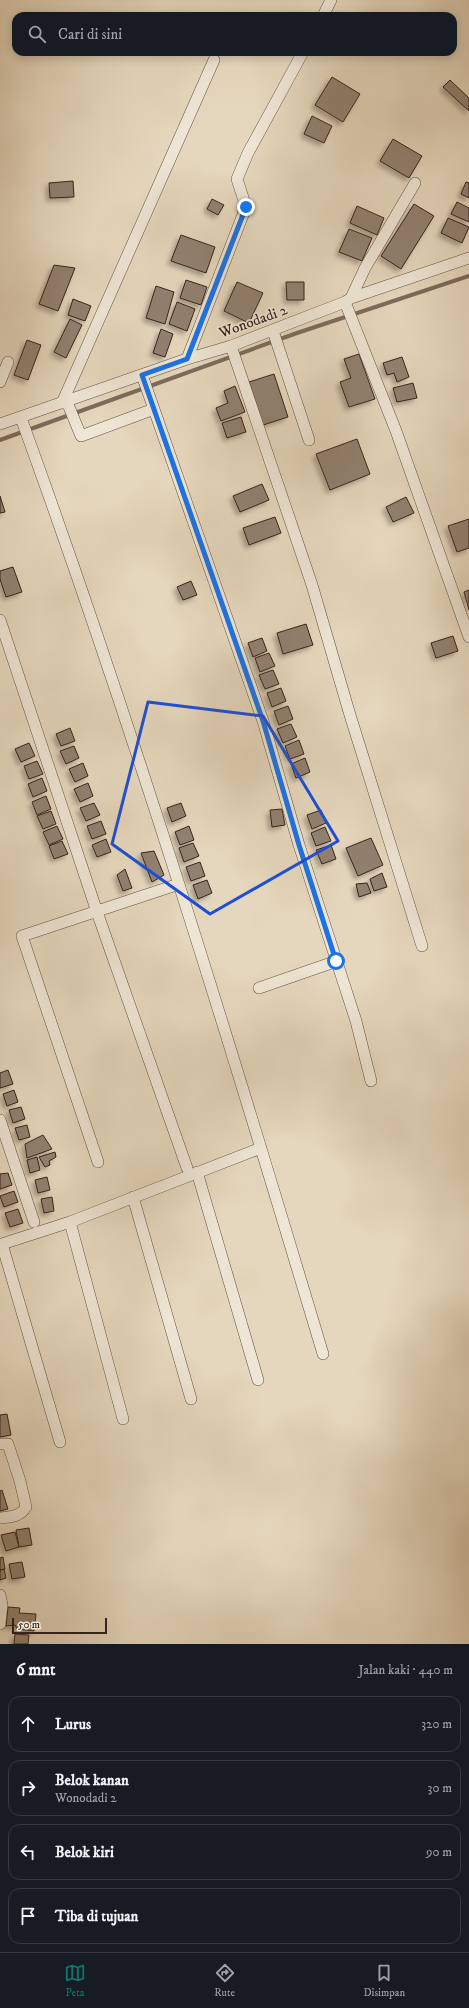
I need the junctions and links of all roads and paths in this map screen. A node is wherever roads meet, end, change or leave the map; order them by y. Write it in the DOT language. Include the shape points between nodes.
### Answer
graph roads {
  1 [pos="331,0"];
  2 [pos="325,12"];
  3 [pos="301,56"];
  4 [pos="214,60"];
  5 [pos="415,183"];
  6 [pos="469,258"];
  7 [pos="349,307"];
  8 [pos="275,338"];
  9 [pos="232,354"];
  10 [pos="187,359"];
  11 [pos="8,362"];
  12 [pos="143,378"];
  13 [pos="0,382"];
  14 [pos="66,405"];
  15 [pos="154,409"];
  16 [pos="0,424"];
  17 [pos="24,426"];
  18 [pos="309,440"];
  19 [pos="0,620"];
  20 [pos="469,637"];
  21 [pos="179,884"];
  22 [pos="97,912"];
  23 [pos="422,946"];
  24 [pos="336,961"];
  25 [pos="259,988"];
  26 [pos="371,1081"];
  27 [pos="0,1120"];
  28 [pos="261,1148"];
  29 [pos="98,1162"];
  30 [pos="192,1170"];
  31 [pos="133,1197"];
  32 [pos="34,1222"];
  33 [pos="70,1222"];
  34 [pos="323,1354"];
  35 [pos="258,1380"];
  36 [pos="191,1399"];
  37 [pos="123,1418"];
  38 [pos="60,1442"];
  39 [pos="0,1444"];
  40 [pos="0,1518"];
  41 [pos="0,1595"];
  42 [pos="0,1624"];
  1 -- 2 [label="street"];
  3 -- 10 [label="street" via="248,153 237,179 246,207"];
  4 -- 14 [label="street"];
  5 -- 7 [label="street" via="365,268"];
  6 -- 7 [label="street, Wonodadi 2"];
  7 -- 8 [label="street, Wonodadi 2"];
  7 -- 20 [label="street"];
  8 -- 9 [label="street, Wonodadi 2"];
  8 -- 18 [label="street"];
  9 -- 10 [label="street, Wonodadi 2"];
  9 -- 23 [label="street" via="312,585"];
  10 -- 12 [label="street, Wonodadi 2"];
  11 -- 13 [label="street"];
  12 -- 14 [label="street, Wonodadi 2"];
  12 -- 15 [label="street"];
  14 -- 15 [label="street" via="81,436"];
  14 -- 17 [label="street, Wonodadi 2"];
  15 -- 24 [label="street" via="263,721"];
  16 -- 17 [label="street, Wonodadi 2"];
  17 -- 21 [label="street" via="91,617"];
  19 -- 22 [label="street"];
  21 -- 22 [label="street"];
  21 -- 28 [label="street"];
  22 -- 29 [label="street" via="22,936"];
  22 -- 30 [label="street"];
  24 -- 25 [label="street"];
  24 -- 26 [label="street" via="356,1021"];
  27 -- 32 [label="street"];
  28 -- 30 [label="street"];
  28 -- 34 [label="street"];
  30 -- 31 [label="street"];
  30 -- 35 [label="street"];
  31 -- 33 [label="street"];
  31 -- 36 [label="street"];
  33 -- 37 [label="street"];
  33 -- 38 [label="street" via="2,1244"];
  39 -- 40 [label="street" via="8,1444 26,1507 23,1513"];
  41 -- 42 [label="street"];
}
